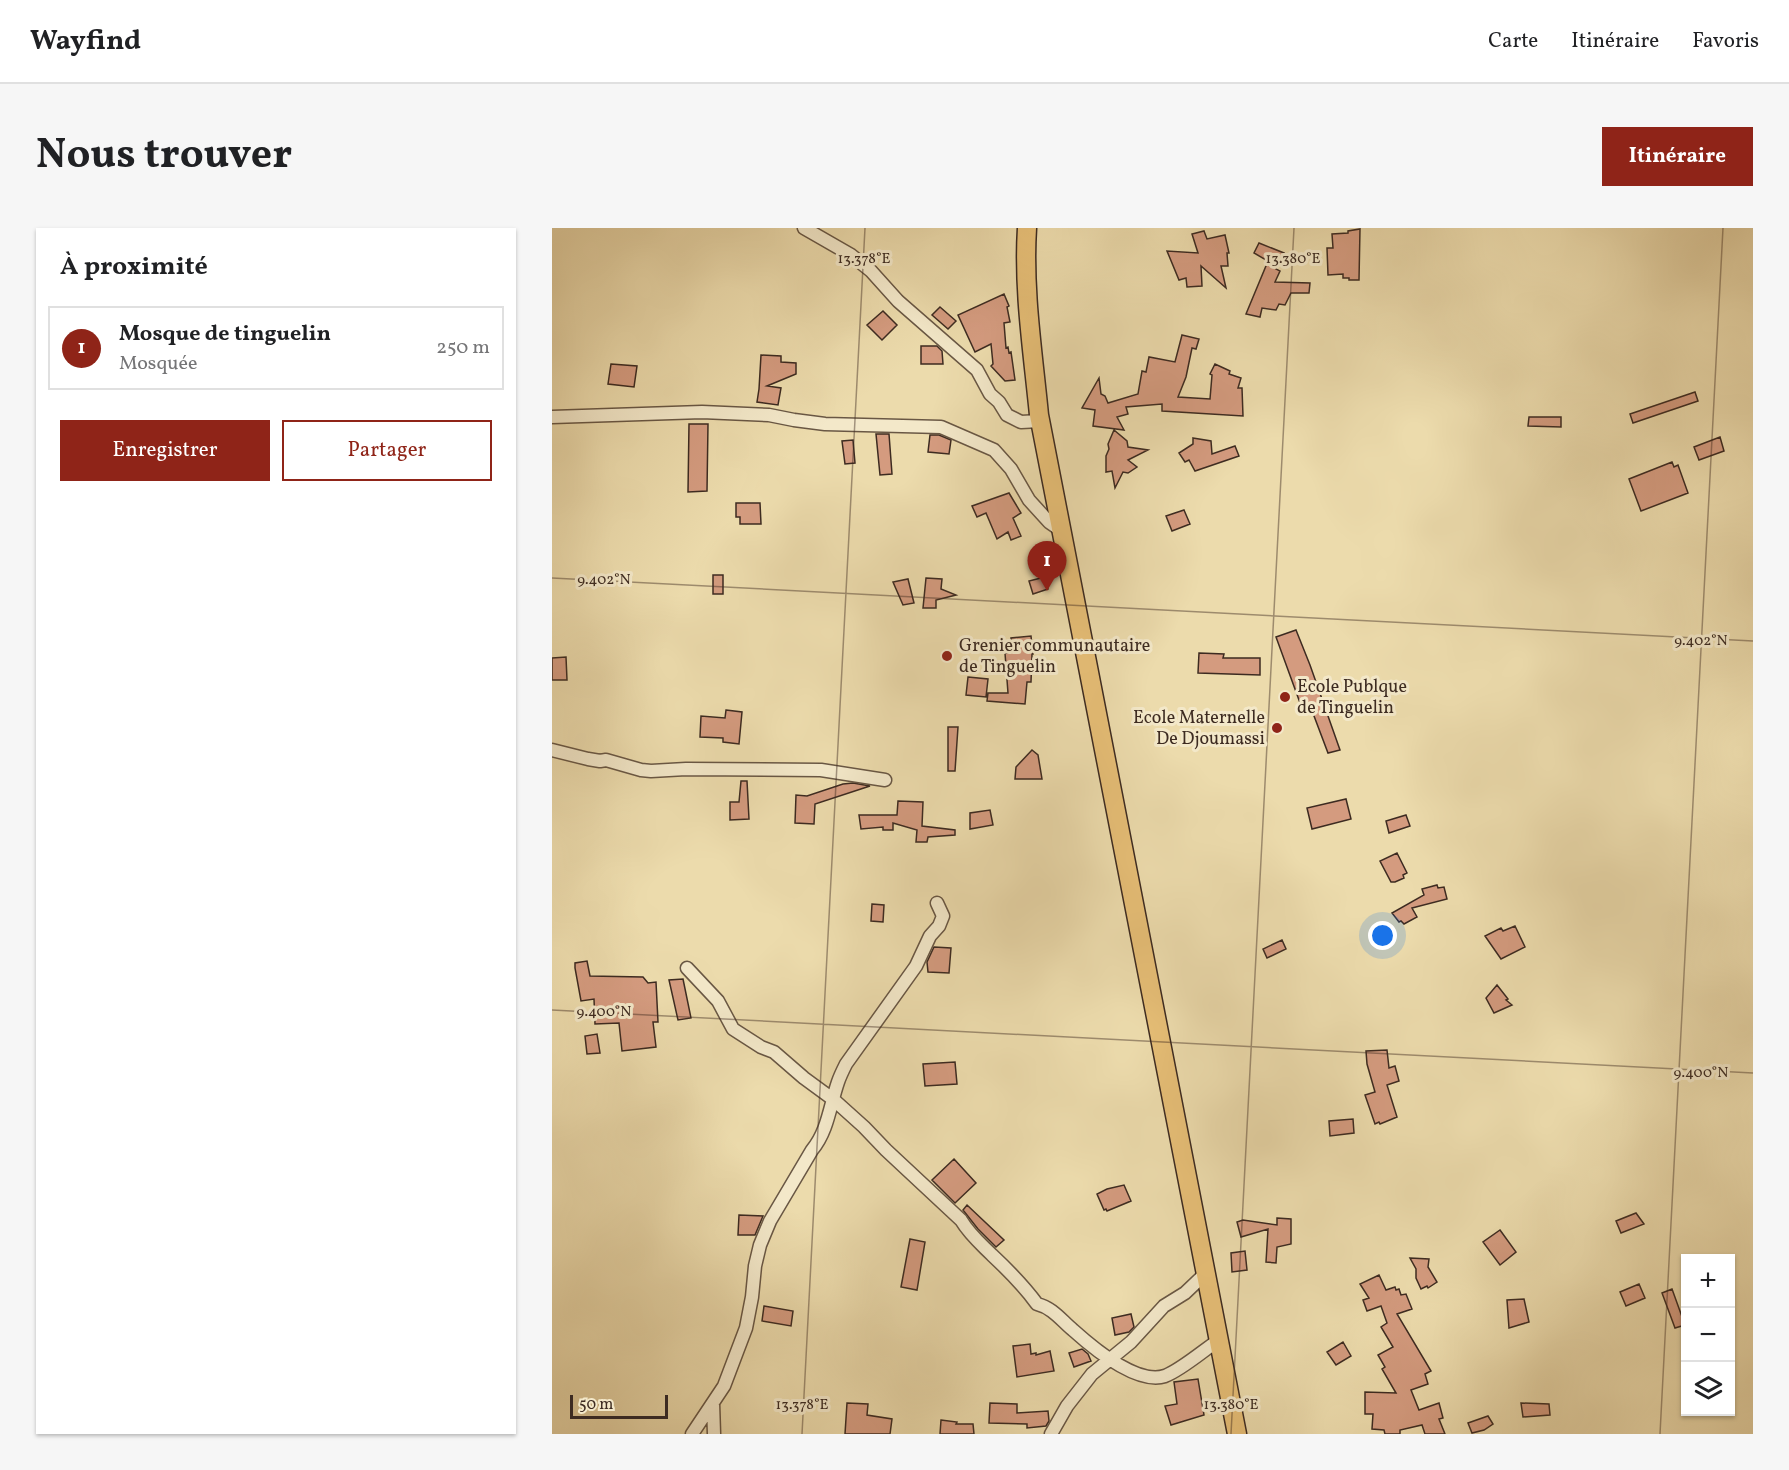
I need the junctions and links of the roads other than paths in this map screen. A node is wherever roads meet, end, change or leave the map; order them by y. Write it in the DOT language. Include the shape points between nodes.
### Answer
graph roads {
  1 [pos="804,228"];
  2 [pos="1027,228"];
  3 [pos="552,417"];
  4 [pos="1040,421"];
  5 [pos="1062,531"];
  6 [pos="552,750"];
  7 [pos="885,780"];
  8 [pos="938,903"];
  9 [pos="687,968"];
  10 [pos="834,1100"];
  11 [pos="1206,1273"];
  12 [pos="1219,1340"];
  13 [pos="1109,1359"];
  14 [pos="713,1403"];
  15 [pos="693,1434"];
  16 [pos="714,1434"];
  17 [pos="1051,1434"];
  18 [pos="1237,1434"];
  1 -- 4 [label="street" via="871,271 898,301 977,370 1007,415 1021,422"];
  2 -- 4 [label="main road" via="1029,319"];
  3 -- 5 [label="street" via="702,412 769,415 825,424 941,427 994,450 1011,469 1029,500"];
  4 -- 5 [label="main road"];
  5 -- 11 [label="main road"];
  6 -- 7 [label="street" via="651,771 821,770"];
  8 -- 10 [label="street" via="943,916 939,926 916,966 846,1064"];
  9 -- 10 [label="street" via="718,1001 733,1029 774,1052"];
  10 -- 13 [label="street" via="961,1220 970,1235 1037,1304 1056,1313"];
  10 -- 14 [label="street" via="820,1140 770,1221 760,1245 746,1328 724,1386"];
  11 -- 12 [label="main road"];
  11 -- 13 [label="street" via="1164,1306"];
  12 -- 13 [label="street" via="1164,1376 1150,1378"];
  12 -- 18 [label="main road"];
  13 -- 17 [label="street" via="1067,1406"];
  14 -- 15 [label="street"];
  14 -- 16 [label="street"];
}
